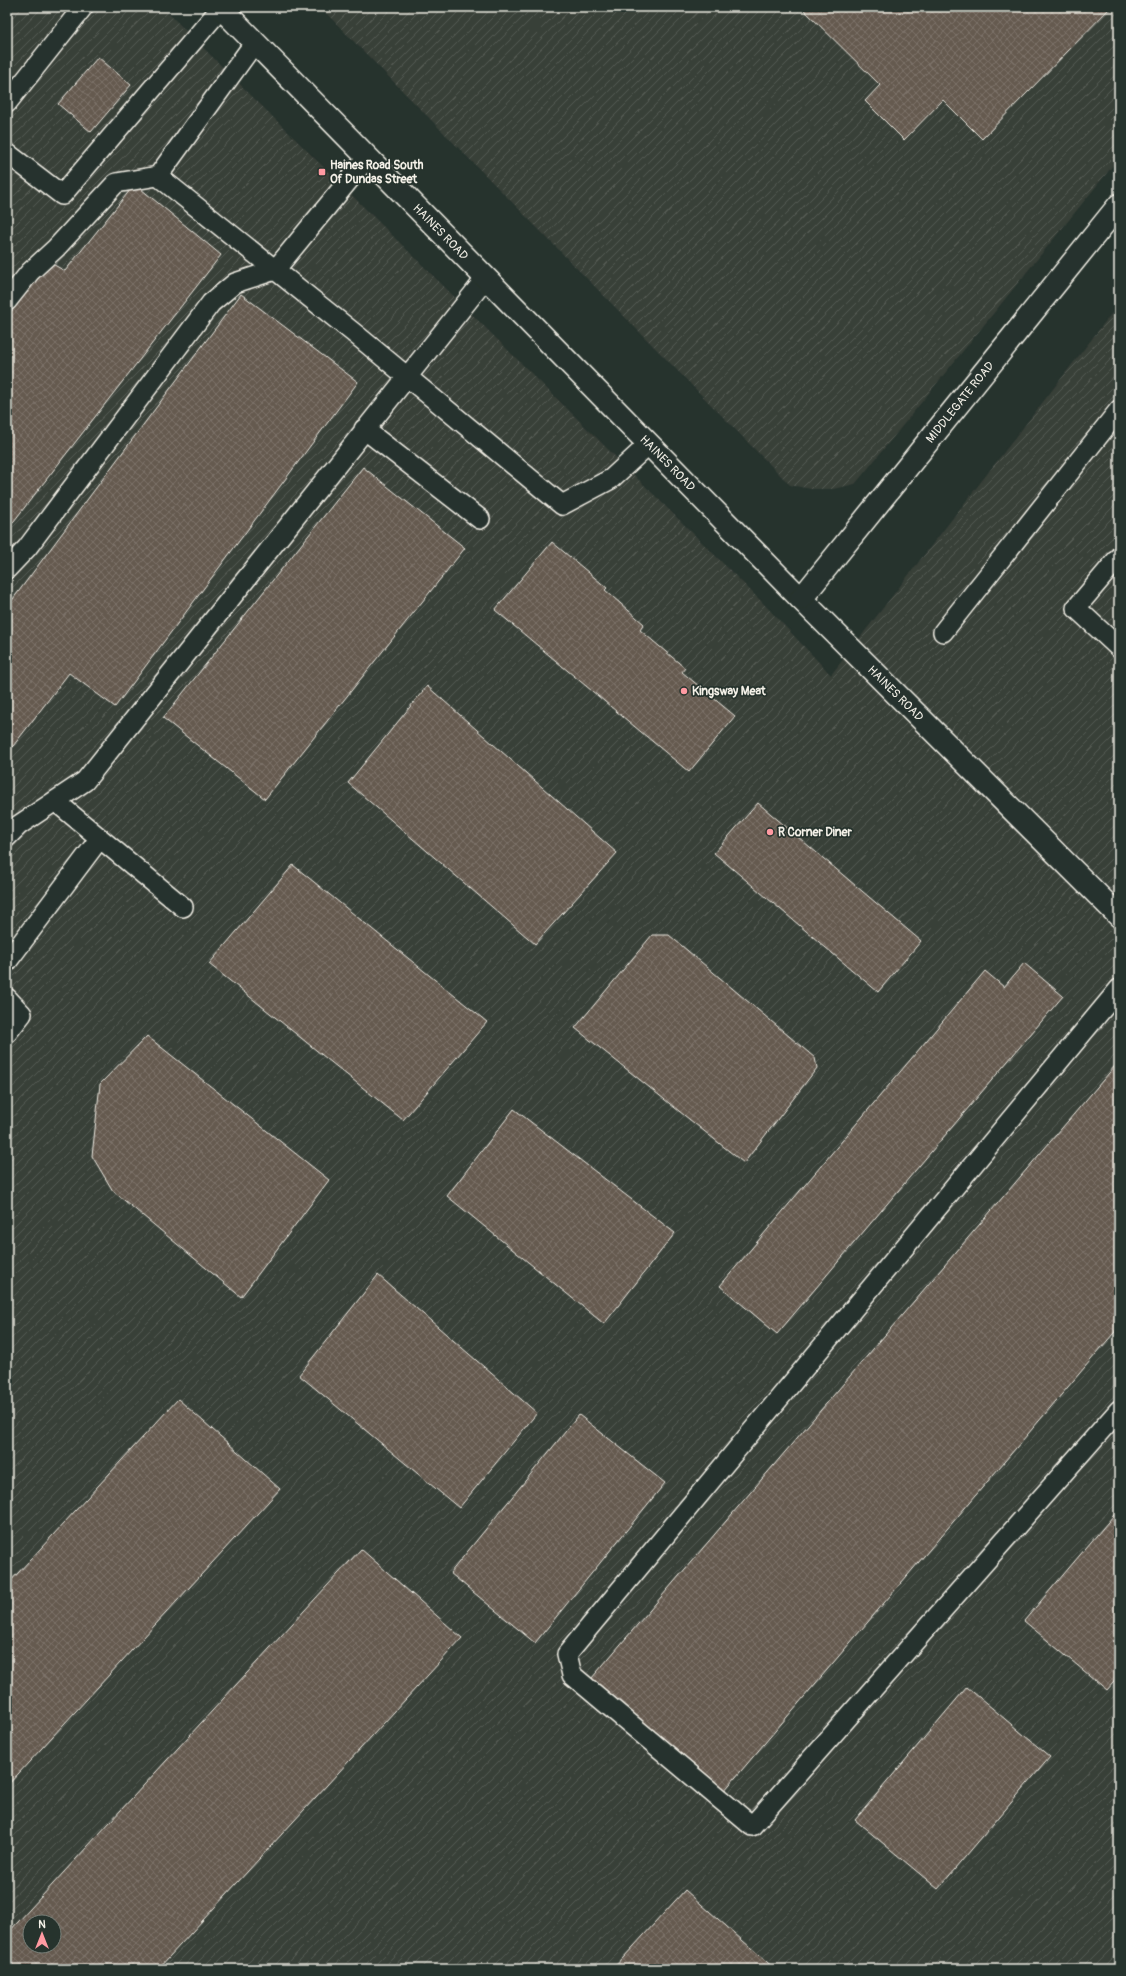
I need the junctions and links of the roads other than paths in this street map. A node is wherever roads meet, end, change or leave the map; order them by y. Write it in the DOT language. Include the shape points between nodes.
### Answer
graph roads {
  1 [pos="83,7"];
  2 [pos="220,8"];
  3 [pos="254,42"];
  4 [pos="7,103"];
  5 [pos="7,153"];
  6 [pos="367,158"];
  7 [pos="158,176"];
  8 [pos="1119,205"];
  9 [pos="275,270"];
  10 [pos="486,278"];
  11 [pos="7,301"];
  12 [pos="407,376"];
  13 [pos="1119,410"];
  14 [pos="364,429"];
  15 [pos="649,444"];
  16 [pos="480,519"];
  17 [pos="1119,557"];
  18 [pos="7,568"];
  19 [pos="801,599"];
  20 [pos="943,632"];
  21 [pos="1119,648"];
  22 [pos="55,801"];
  23 [pos="7,837"];
  24 [pos="100,838"];
  25 [pos="183,907"];
  26 [pos="1119,916"];
  27 [pos="7,962"];
  28 [pos="1119,989"];
  29 [pos="7,998"];
  30 [pos="7,1034"];
  31 [pos="1119,1410"];
  1 -- 4 [label="lane"];
  2 -- 3 [label="street, HAINES ROAD"];
  2 -- 5 [label="lane" via="62,195"];
  3 -- 6 [label="street, HAINES ROAD"];
  3 -- 7 [label="lane"];
  6 -- 9 [label="lane"];
  6 -- 10 [label="street, HAINES ROAD"];
  7 -- 9 [label="lane"];
  7 -- 11 [label="lane" via="116,183 56,248 30,272"];
  8 -- 19 [label="street, MIDDLEGATE ROAD"];
  9 -- 12 [label="lane"];
  9 -- 18 [label="lane" via="235,283 211,303 27,548"];
  10 -- 12 [label="lane"];
  10 -- 15 [label="street, HAINES ROAD"];
  12 -- 14 [label="lane"];
  12 -- 15 [label="lane" via="562,505 611,479"];
  13 -- 20 [label="lane"];
  14 -- 16 [label="lane"];
  14 -- 22 [label="lane" via="85,781"];
  15 -- 19 [label="street, HAINES ROAD"];
  17 -- 21 [label="lane" via="1076,608"];
  19 -- 26 [label="street, HAINES ROAD"];
  22 -- 23 [label="lane" via="19,825"];
  22 -- 24 [label="lane"];
  24 -- 25 [label="lane"];
  24 -- 27 [label="lane"];
  28 -- 31 [label="lane" via="567,1654 572,1675 752,1826"];
  29 -- 30 [label="lane" via="22,1014"];
}
